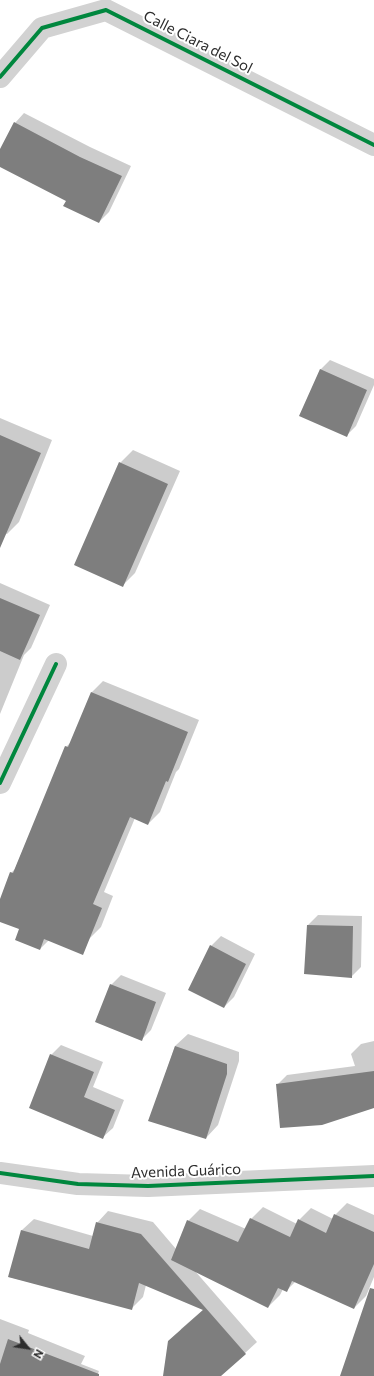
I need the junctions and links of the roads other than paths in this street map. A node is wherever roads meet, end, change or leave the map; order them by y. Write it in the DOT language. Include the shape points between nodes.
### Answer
graph roads {
  1 [pos="0,77"];
  2 [pos="374,145"];
  3 [pos="56,664"];
  4 [pos="0,783"];
  5 [pos="0,1173"];
  6 [pos="374,1176"];
  1 -- 2 [label="street, Calle Ciara del Sol" via="42,28 106,10"];
  3 -- 4 [label="street"];
  5 -- 6 [label="street, Avenida Guárico" via="78,1184 148,1186"];
}
